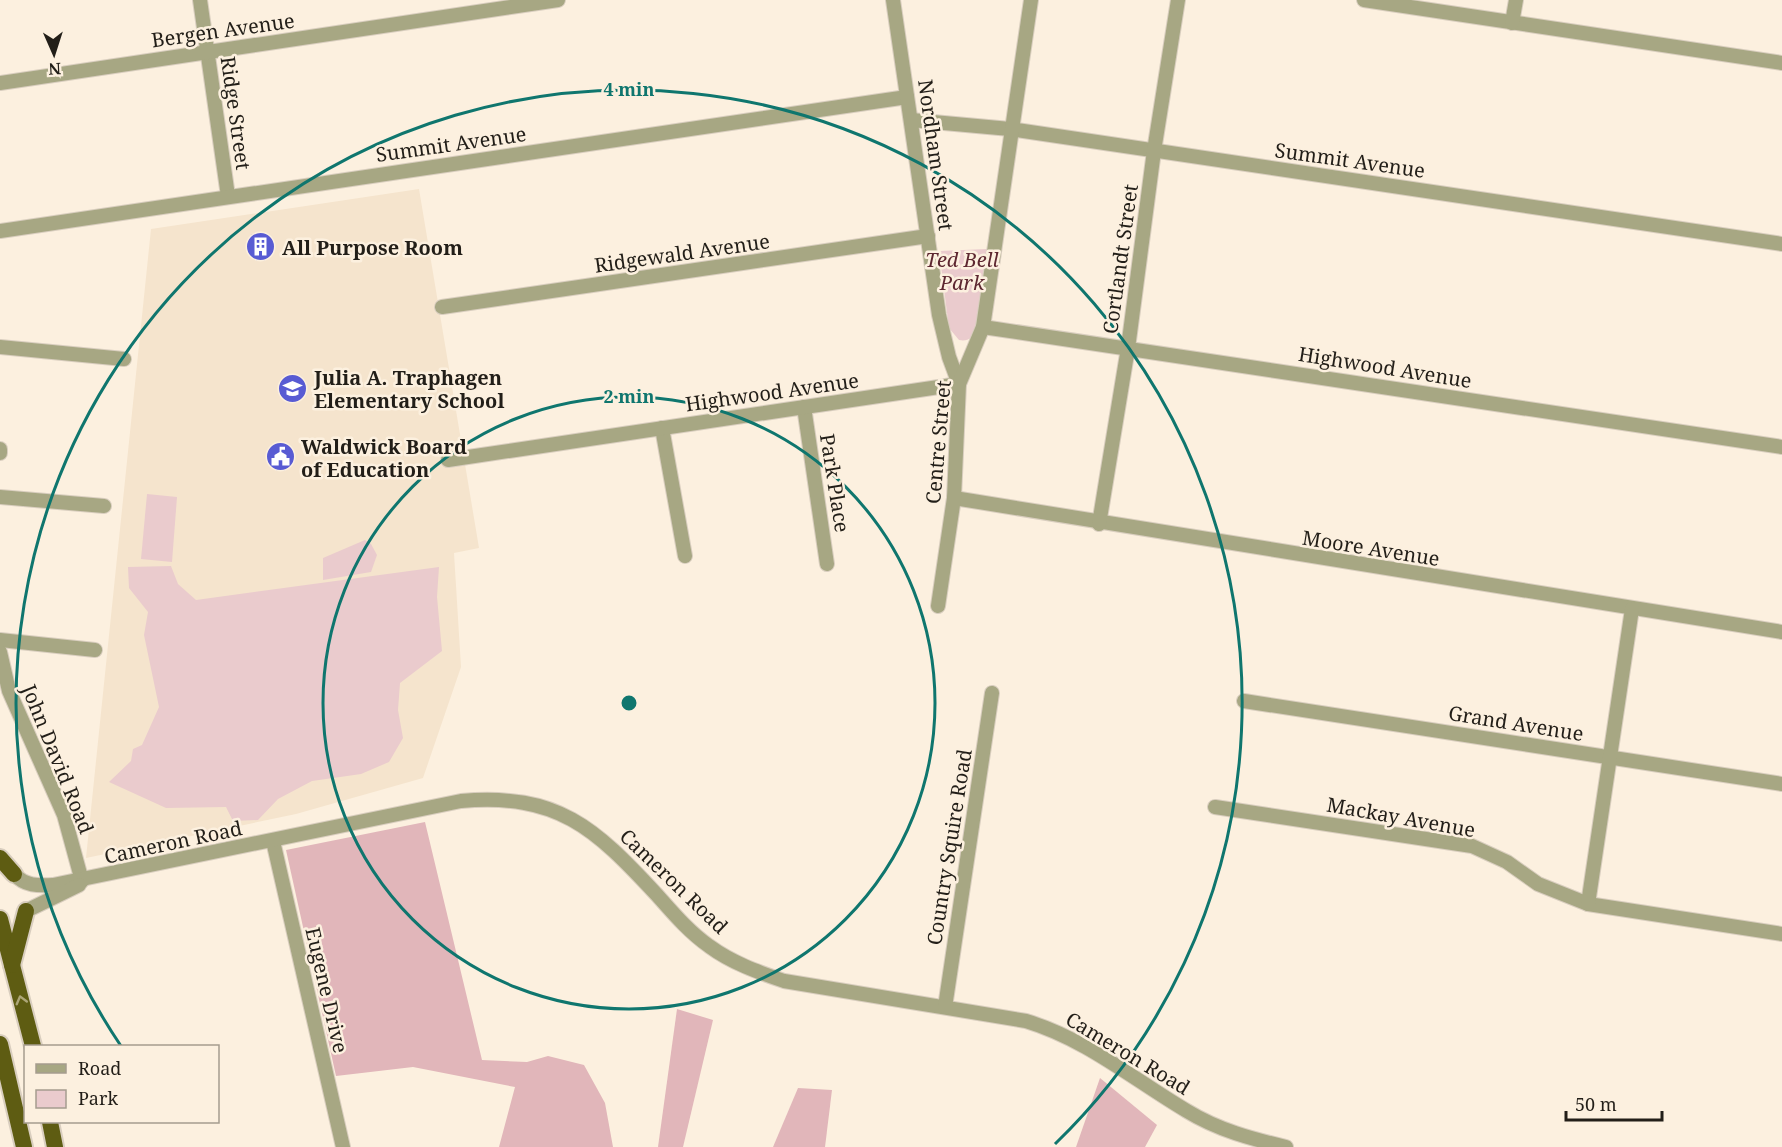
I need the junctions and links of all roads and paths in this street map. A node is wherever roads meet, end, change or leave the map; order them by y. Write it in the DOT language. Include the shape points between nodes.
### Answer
graph roads {
  1 [pos="200,0"];
  2 [pos="558,0"];
  3 [pos="893,0"];
  4 [pos="1031,0"];
  5 [pos="1178,0"];
  6 [pos="1364,0"];
  7 [pos="1516,0"];
  8 [pos="1512,23"];
  9 [pos="207,52"];
  10 [pos="1782,63"];
  11 [pos="0,83"];
  12 [pos="908,97"];
  13 [pos="911,120"];
  14 [pos="1010,129"];
  15 [pos="1154,151"];
  16 [pos="228,196"];
  17 [pos="0,231"];
  18 [pos="928,236"];
  19 [pos="1782,244"];
  20 [pos="442,307"];
  21 [pos="983,327"];
  22 [pos="0,347"];
  23 [pos="1128,348"];
  24 [pos="124,359"];
  25 [pos="959,384"];
  26 [pos="804,407"];
  27 [pos="662,429"];
  28 [pos="1782,447"];
  29 [pos="448,459"];
  30 [pos="0,497"];
  31 [pos="954,498"];
  32 [pos="104,506"];
  33 [pos="1099,524"];
  34 [pos="684,556"];
  35 [pos="827,564"];
  36 [pos="938,606"];
  37 [pos="1632,609"];
  38 [pos="1782,632"];
  39 [pos="0,640"];
  40 [pos="95,650"];
  41 [pos="0,652"];
  42 [pos="992,693"];
  43 [pos="1244,701"];
  44 [pos="1610,756"];
  45 [pos="1782,784"];
  46 [pos="1215,807"];
  47 [pos="273,841"];
  48 [pos="0,858"];
  49 [pos="14,874"];
  50 [pos="82,881"];
  51 [pos="1587,904"];
  52 [pos="26,911"];
  53 [pos="0,919"];
  54 [pos="1782,934"];
  55 [pos="12,965"];
  56 [pos="945,1007"];
  57 [pos="0,1044"];
  58 [pos="32,1045"];
  59 [pos="50,1123"];
  60 [pos="24,1147"];
  61 [pos="56,1147"];
  62 [pos="343,1147"];
  63 [pos="1287,1147"];
  1 -- 9 [label="street, Ridge Street"];
  2 -- 9 [label="street, Bergen Avenue"];
  3 -- 12 [label="street, Nordham Street"];
  4 -- 14 [label="street, Centre Street"];
  5 -- 15 [label="street, Cortlandt Street"];
  6 -- 8 [label="street"];
  7 -- 8 [label="street"];
  8 -- 10 [label="street"];
  9 -- 11 [label="street, Bergen Avenue"];
  9 -- 16 [label="street, Ridge Street"];
  12 -- 13 [label="street, Nordham Street"];
  12 -- 16 [label="street, Summit Avenue"];
  13 -- 14 [label="street, Summit Avenue"];
  13 -- 18 [label="street, Nordham Street"];
  14 -- 15 [label="street, Summit Avenue"];
  14 -- 21 [label="street, Centre Street"];
  15 -- 19 [label="street, Summit Avenue"];
  15 -- 23 [label="street, Cortlandt Street"];
  16 -- 17 [label="street, Summit Avenue"];
  18 -- 20 [label="street, Ridgewald Avenue"];
  18 -- 25 [label="street, Nordham Street" via="939,315 948,357"];
  21 -- 23 [label="street, Highwood Avenue"];
  21 -- 25 [label="street, Centre Street"];
  22 -- 24 [label="street"];
  23 -- 28 [label="street, Highwood Avenue"];
  23 -- 33 [label="street, Cortlandt Street"];
  25 -- 26 [label="street, Highwood Avenue"];
  25 -- 31 [label="street, Centre Street"];
  26 -- 27 [label="street, Highwood Avenue"];
  26 -- 35 [label="street, Park Place"];
  27 -- 29 [label="street, Highwood Avenue"];
  27 -- 34 [label="street"];
  30 -- 32 [label="street"];
  31 -- 33 [label="street, Moore Avenue"];
  31 -- 36 [label="street, Centre Street"];
  33 -- 37 [label="street, Moore Avenue"];
  37 -- 38 [label="street, Moore Avenue"];
  37 -- 44 [label="street"];
  39 -- 40 [label="street"];
  41 -- 50 [label="street, John David Road" via="9,691 64,815"];
  42 -- 56 [label="street, Country Squire Road"];
  43 -- 44 [label="street, Grand Avenue"];
  44 -- 45 [label="street, Grand Avenue"];
  44 -- 51 [label="street"];
  46 -- 51 [label="street, Mackay Avenue" via="1472,846 1507,862 1538,884"];
  47 -- 50 [label="street, Cameron Road"];
  47 -- 56 [label="street, Cameron Road" via="460,801 530,803 595,833 686,927 734,962 784,981"];
  47 -- 62 [label="street, Eugene Drive"];
  48 -- 49 [label="highway"];
  49 -- 50 [label="street, Cameron Road" via="20,882 34,885"];
  50 -- 52 [label="street, Cameron Road"];
  51 -- 54 [label="street, Mackay Avenue"];
  52 -- 55 [label="highway"];
  53 -- 55 [label="highway"];
  58 -- 55 [label="highway, one-way"];
  56 -- 63 [label="street, Cameron Road" via="1053,1029 1213,1125"];
  57 -- 60 [label="highway"];
  59 -- 61 [label="highway"];
}
